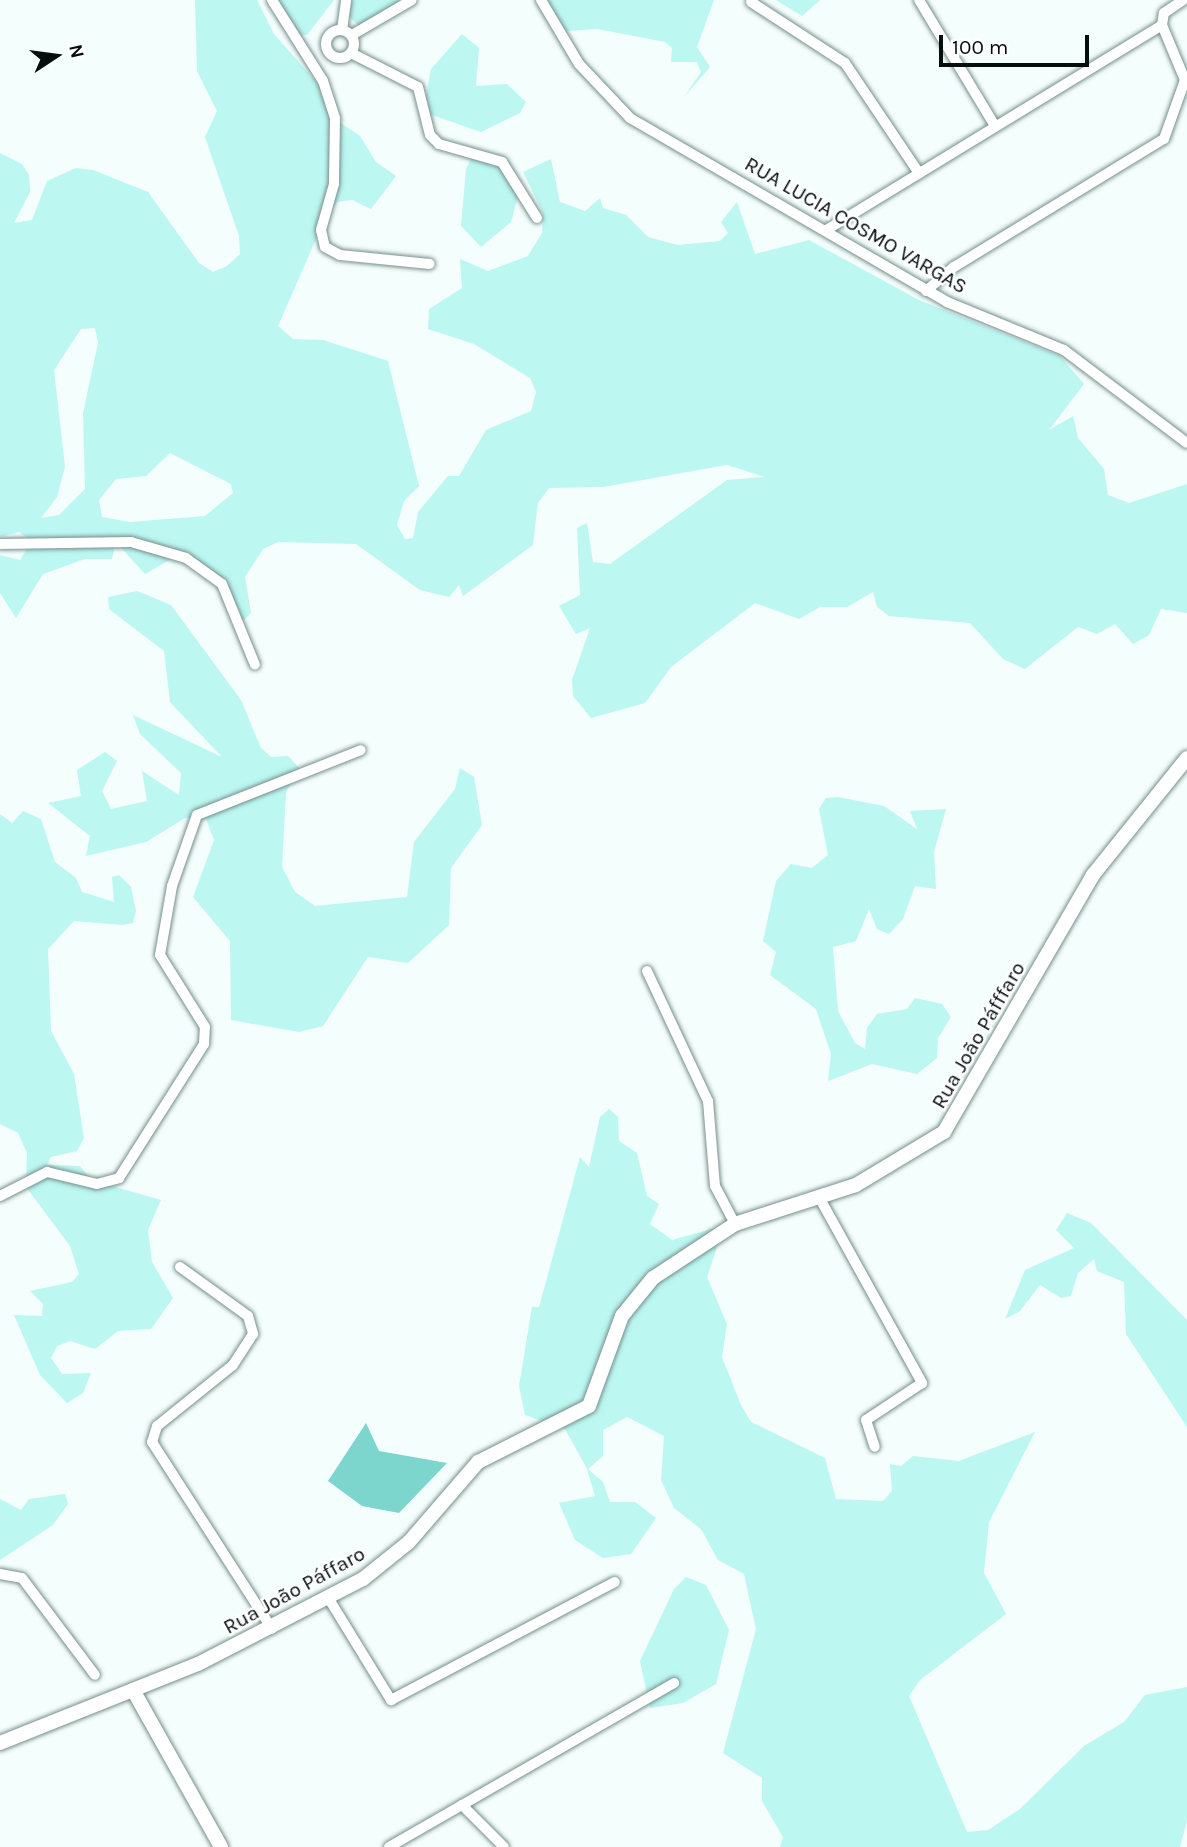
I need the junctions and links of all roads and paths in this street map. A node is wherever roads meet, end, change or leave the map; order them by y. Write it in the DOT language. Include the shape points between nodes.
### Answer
graph roads {
  1 [pos="272,0"];
  2 [pos="346,0"];
  3 [pos="412,0"];
  4 [pos="541,0"];
  5 [pos="919,0"];
  6 [pos="1183,0"];
  7 [pos="751,2"];
  8 [pos="1162,25"];
  9 [pos="347,32"];
  10 [pos="330,53"];
  11 [pos="351,53"];
  12 [pos="315,66"];
  13 [pos="995,126"];
  14 [pos="919,173"];
  15 [pos="537,218"];
  16 [pos="828,229"];
  17 [pos="430,264"];
  18 [pos="926,290"];
  19 [pos="1187,443"];
  20 [pos="0,544"];
  21 [pos="255,665"];
  22 [pos="361,750"];
  23 [pos="1187,758"];
  24 [pos="647,971"];
  25 [pos="0,1196"];
  26 [pos="819,1197"];
  27 [pos="729,1228"];
  28 [pos="180,1267"];
  29 [pos="875,1447"];
  30 [pos="2,1573"];
  31 [pos="615,1582"];
  32 [pos="329,1599"];
  33 [pos="272,1629"];
  34 [pos="95,1675"];
  35 [pos="674,1683"];
  36 [pos="133,1690"];
  37 [pos="0,1743"];
  38 [pos="462,1805"];
  39 [pos="221,1847"];
  40 [pos="389,1847"];
  41 [pos="504,1847"];
  1 -- 12 [label="street"];
  2 -- 9 [label="street"];
  3 -- 9 [label="street"];
  4 -- 16 [label="street, RUA LUCIA COSMO VARGAS" via="579,64 618,108"];
  5 -- 13 [label="street"];
  6 -- 8 [label="street" via="1164,13"];
  7 -- 14 [label="street" via="845,63"];
  8 -- 13 [label="street"];
  8 -- 18 [label="street" via="1185,80 1164,139 954,267"];
  9 -- 10 [label="street" via="327,39"];
  9 -- 11 [label="street"];
  10 -- 11 [label="street" via="338,58"];
  10 -- 12 [label="street"];
  11 -- 15 [label="street" via="410,79 423,96 433,139 502,162"];
  12 -- 17 [label="street" via="336,134 334,184 321,230 325,247 340,255"];
  13 -- 14 [label="street"];
  14 -- 16 [label="street"];
  16 -- 18 [label="street, RUA LUCIA COSMO VARGAS"];
  18 -- 19 [label="street, RUA LUCIA COSMO VARGAS" via="1064,349"];
  20 -- 21 [label="street" via="152,544 187,558 222,584"];
  22 -- 25 [label="street" via="197,815 172,886 160,955 205,1027 204,1044 119,1178 96,1184 47,1172"];
  23 -- 26 [label="street, Rua João Páfffaro" via="1093,875 952,1124 876,1176"];
  24 -- 27 [label="street" via="708,1101 715,1186"];
  26 -- 27 [label="street, Rua João Páfffaro"];
  26 -- 29 [label="street" via="921,1380 866,1420"];
  27 -- 32 [label="street, Rua João Páffaro" via="639,1292 612,1339 589,1406 478,1462 395,1555"];
  28 -- 33 [label="street" via="248,1315 253,1334 233,1365 157,1426 152,1442"];
  30 -- 34 [label="street" via="22,1578"];
  31 -- 32 [label="street" via="391,1700"];
  32 -- 33 [label="street, Rua João Páffaro"];
  33 -- 36 [label="street, Rua João Páffaro"];
  35 -- 38 [label="street"];
  36 -- 37 [label="street, Rua João Páffaro"];
  36 -- 39 [label="street"];
  38 -- 40 [label="street"];
  38 -- 41 [label="street"];
}
